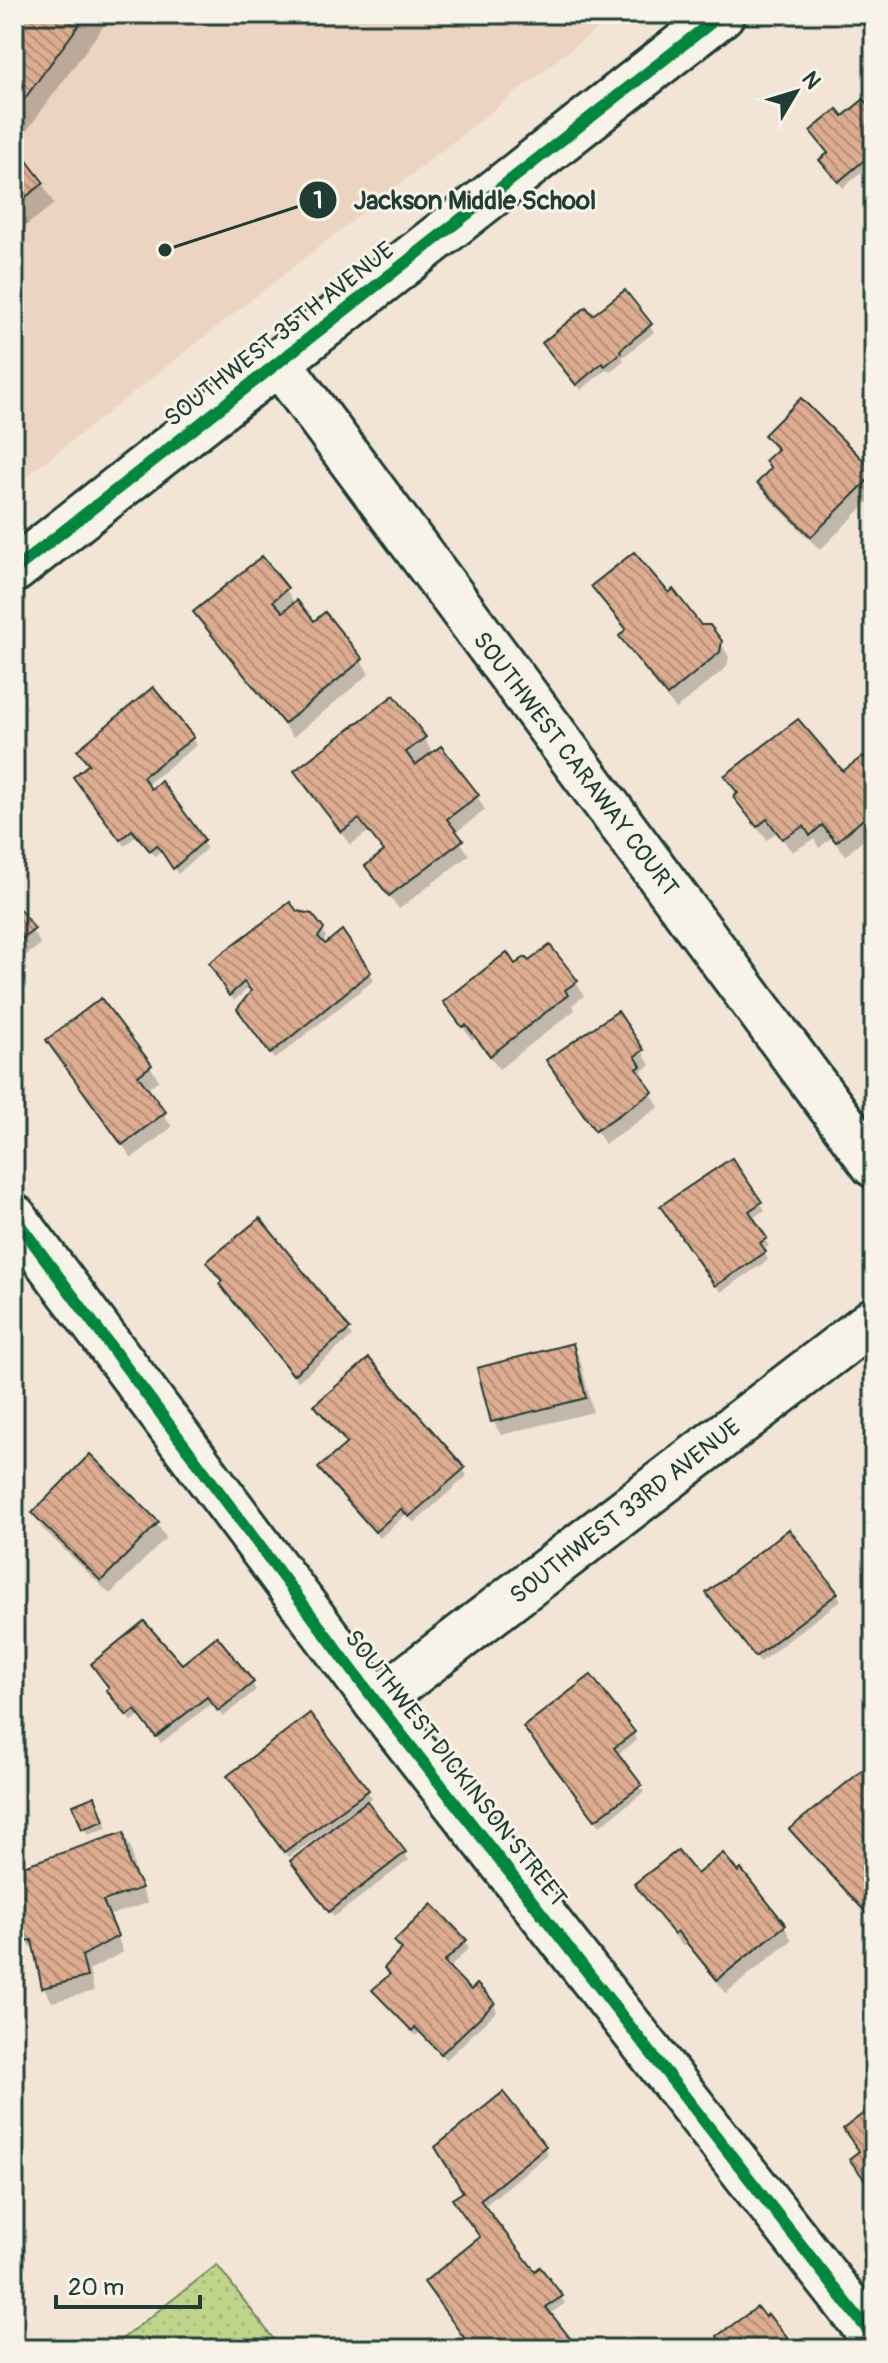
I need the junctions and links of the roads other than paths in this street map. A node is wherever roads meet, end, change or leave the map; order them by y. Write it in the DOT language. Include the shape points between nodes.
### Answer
graph roads {
  1 [pos="722,14"];
  2 [pos="279,363"];
  3 [pos="14,570"];
  4 [pos="874,1165"];
  5 [pos="14,1217"];
  6 [pos="874,1320"];
  7 [pos="376,1702"];
  8 [pos="874,2338"];
  1 -- 2 [label="street, SOUTHWEST 35TH AVENUE"];
  2 -- 3 [label="street, SOUTHWEST 35TH AVENUE"];
  2 -- 4 [label="street, SOUTHWEST CARAWAY COURT"];
  5 -- 7 [label="street, SOUTHWEST DICKINSON STREET"];
  6 -- 7 [label="street, SOUTHWEST 33RD AVENUE"];
  7 -- 8 [label="street, SOUTHWEST DICKINSON STREET"];
}
